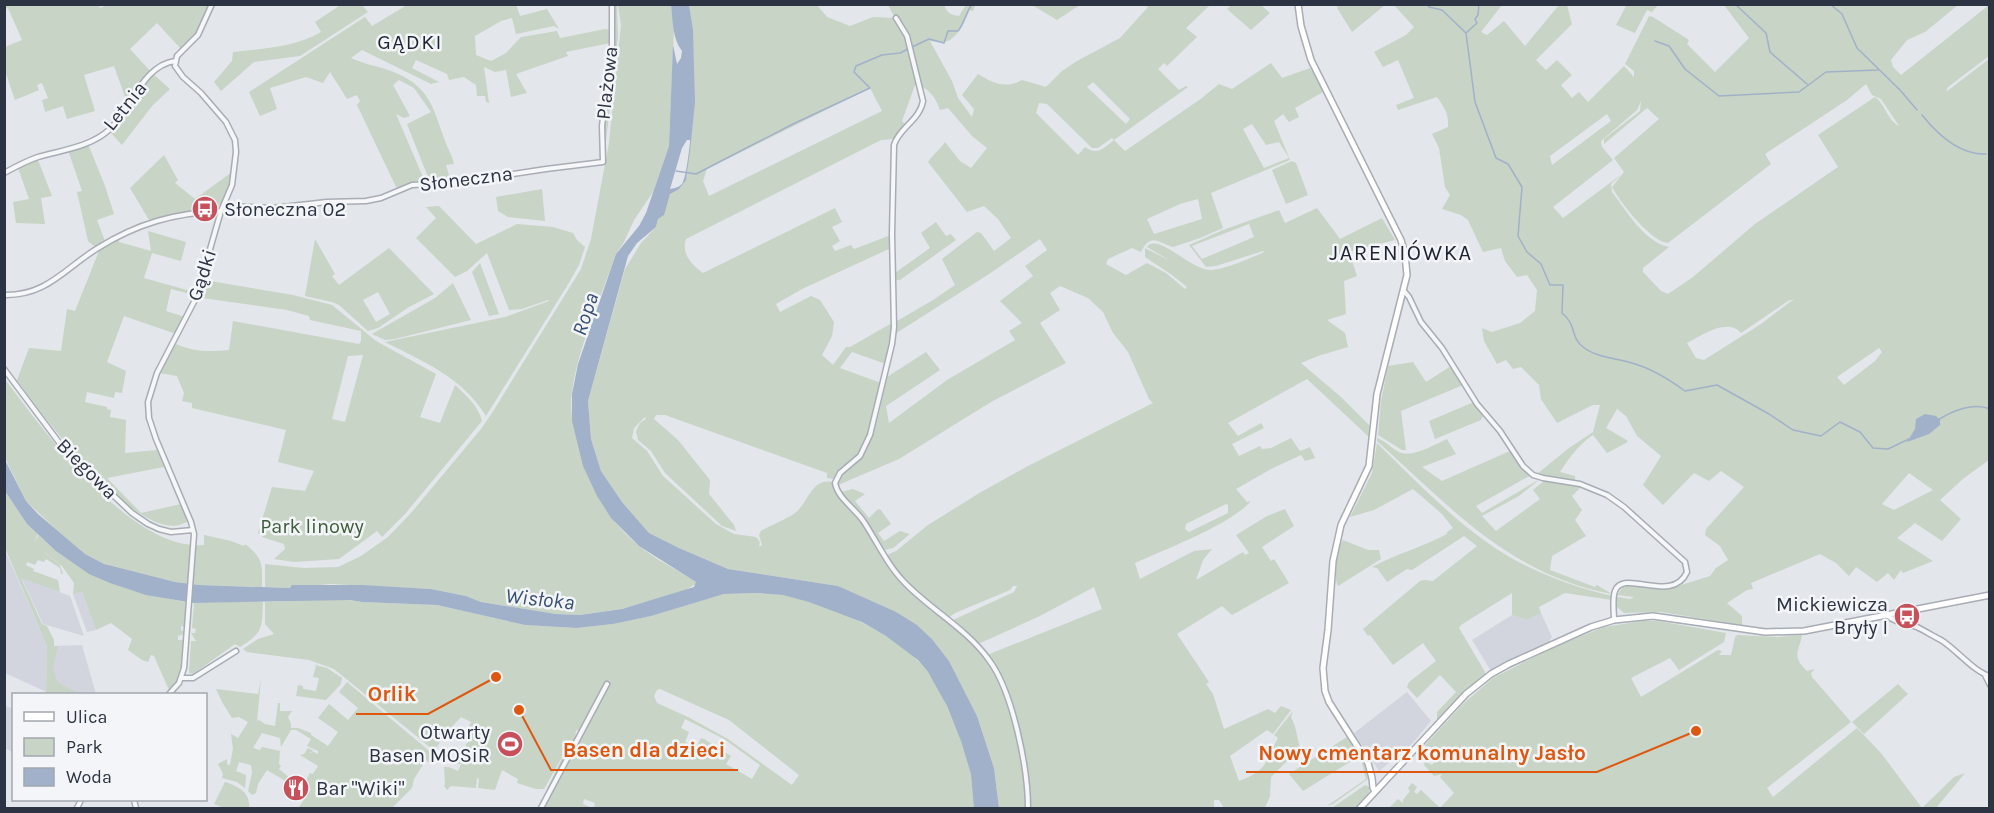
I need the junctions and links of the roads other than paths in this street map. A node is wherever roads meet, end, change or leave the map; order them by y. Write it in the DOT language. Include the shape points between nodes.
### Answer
graph roads {
  1 [pos="212,4"];
  2 [pos="612,4"];
  3 [pos="1298,4"];
  4 [pos="896,18"];
  5 [pos="175,61"];
  6 [pos="603,162"];
  7 [pos="4,173"];
  8 [pos="224,206"];
  9 [pos="221,211"];
  10 [pos="1404,291"];
  11 [pos="4,295"];
  12 [pos="4,369"];
  13 [pos="193,530"];
  14 [pos="1989,595"];
  15 [pos="1887,615"];
  16 [pos="1614,620"];
  17 [pos="236,651"];
  18 [pos="1987,676"];
  19 [pos="182,678"];
  20 [pos="607,684"];
  21 [pos="1989,685"];
  22 [pos="170,693"];
  23 [pos="1376,791"];
  24 [pos="541,808"];
  25 [pos="1028,808"];
  26 [pos="1360,808"];
  1 -- 5 [label="street" via="198,35"];
  2 -- 6 [label="street, Plażowa" via="612,48 602,126"];
  3 -- 10 [label="street" via="1311,60 1401,240 1407,266"];
  4 -- 25 [label="street" via="906,33 923,101 894,145 892,344 866,446 835,483 901,579 991,661 1008,699 1022,749"];
  5 -- 7 [label="street, Letnia" via="149,76 120,118 101,136"];
  5 -- 8 [label="street, Gądki" via="177,71 221,115 235,140 236,163"];
  6 -- 8 [label="street, Słoneczna" via="454,183 412,185 366,201 273,208"];
  8 -- 9 [label="street, Gądki"];
  9 -- 11 [label="street" via="189,213 149,223 96,249 49,284"];
  9 -- 13 [label="street, Gądki" via="196,298 157,373 148,402 156,439"];
  10 -- 16 [label="street" via="1421,322 1523,466 1533,475 1581,484 1607,495 1685,562 1687,572 1676,584 1620,585 1614,593"];
  10 -- 23 [label="street" via="1379,385 1369,466 1336,542 1323,668 1329,702 1368,763"];
  12 -- 13 [label="street, Biegowa" via="64,449 132,513 164,530"];
  13 -- 19 [label="street, Gądki"];
  14 -- 15 [label="street"];
  15 -- 16 [label="street" via="1785,633 1680,618"];
  15 -- 18 [label="street" via="1939,639"];
  16 -- 23 [label="street" via="1555,642 1491,675 1466,694"];
  17 -- 19 [label="street" via="196,677"];
  18 -- 21 [label="street"];
  19 -- 22 [label="street"];
  20 -- 24 [label="street"];
  23 -- 26 [label="street"];
}
